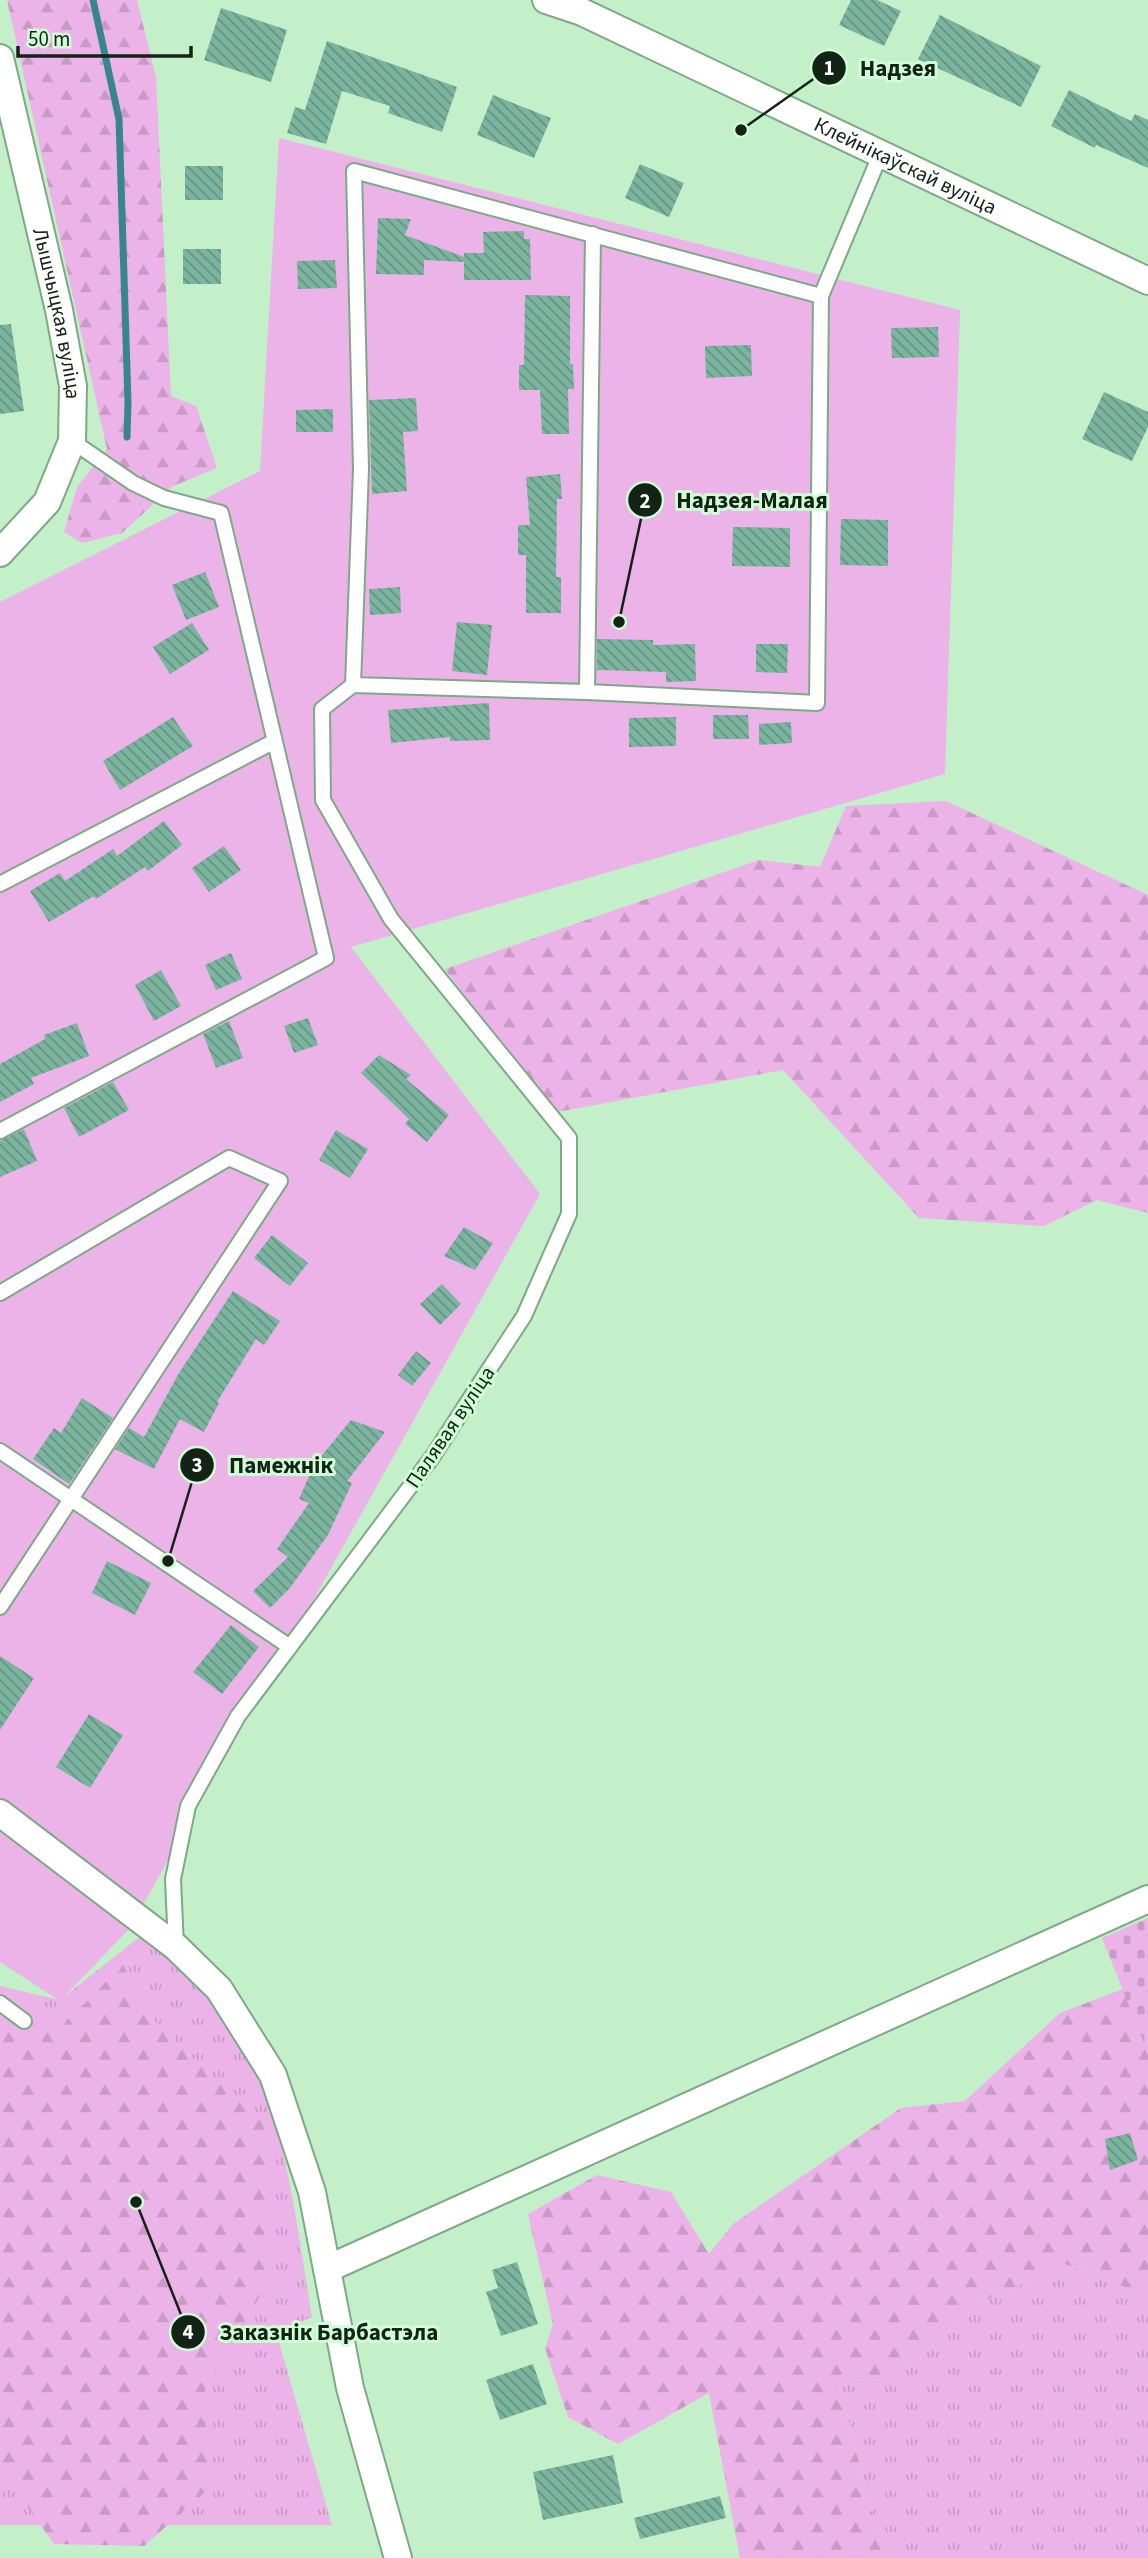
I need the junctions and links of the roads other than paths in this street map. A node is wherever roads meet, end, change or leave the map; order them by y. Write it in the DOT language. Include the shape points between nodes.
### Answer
graph roads {
  1 [pos="545,0"];
  2 [pos="585,6"];
  3 [pos="0,58"];
  4 [pos="881,153"];
  5 [pos="593,234"];
  6 [pos="1148,281"];
  7 [pos="821,296"];
  8 [pos="72,441"];
  9 [pos="0,554"];
  10 [pos="353,685"];
  11 [pos="587,692"];
  12 [pos="273,742"];
  13 [pos="0,884"];
  14 [pos="0,1131"];
  15 [pos="0,1293"];
  16 [pos="0,1451"];
  17 [pos="71,1499"];
  18 [pos="0,1607"];
  19 [pos="290,1647"];
  20 [pos="0,1813"];
  21 [pos="1148,1899"];
  22 [pos="176,1947"];
  23 [pos="0,2003"];
  24 [pos="24,2021"];
  25 [pos="327,2269"];
  26 [pos="398,2558"];
  1 -- 2 [label="street, Клейнікаўскай вуліца"];
  2 -- 4 [label="street, Клейнікаўскай вуліца"];
  3 -- 8 [label="street, Лышчыцкая вуліца" via="73,386"];
  4 -- 6 [label="street, Клейнікаўскай вуліца"];
  4 -- 7 [label="lane"];
  5 -- 7 [label="lane"];
  5 -- 10 [label="lane" via="354,171 361,469"];
  5 -- 11 [label="lane"];
  7 -- 11 [label="lane" via="817,703"];
  8 -- 9 [label="street, Лышчыцкая вуліца" via="47,502"];
  8 -- 12 [label="lane" via="133,484 164,498 221,513"];
  10 -- 11 [label="lane"];
  10 -- 19 [label="lane, Палявая вуліца" via="322,709 323,800 391,919 569,1138 569,1214 524,1316 433,1456"];
  12 -- 13 [label="lane"];
  12 -- 14 [label="lane" via="326,958"];
  15 -- 17 [label="lane" via="229,1158 279,1181"];
  16 -- 17 [label="lane"];
  17 -- 18 [label="lane"];
  17 -- 19 [label="lane"];
  19 -- 22 [label="lane, Палявая вуліца" via="238,1716 188,1806 173,1879"];
  20 -- 22 [label="street"];
  21 -- 25 [label="street"];
  22 -- 25 [label="street" via="219,1989 273,2075 312,2192"];
  23 -- 24 [label="lane"];
  25 -- 26 [label="street" via="350,2388"];
}
